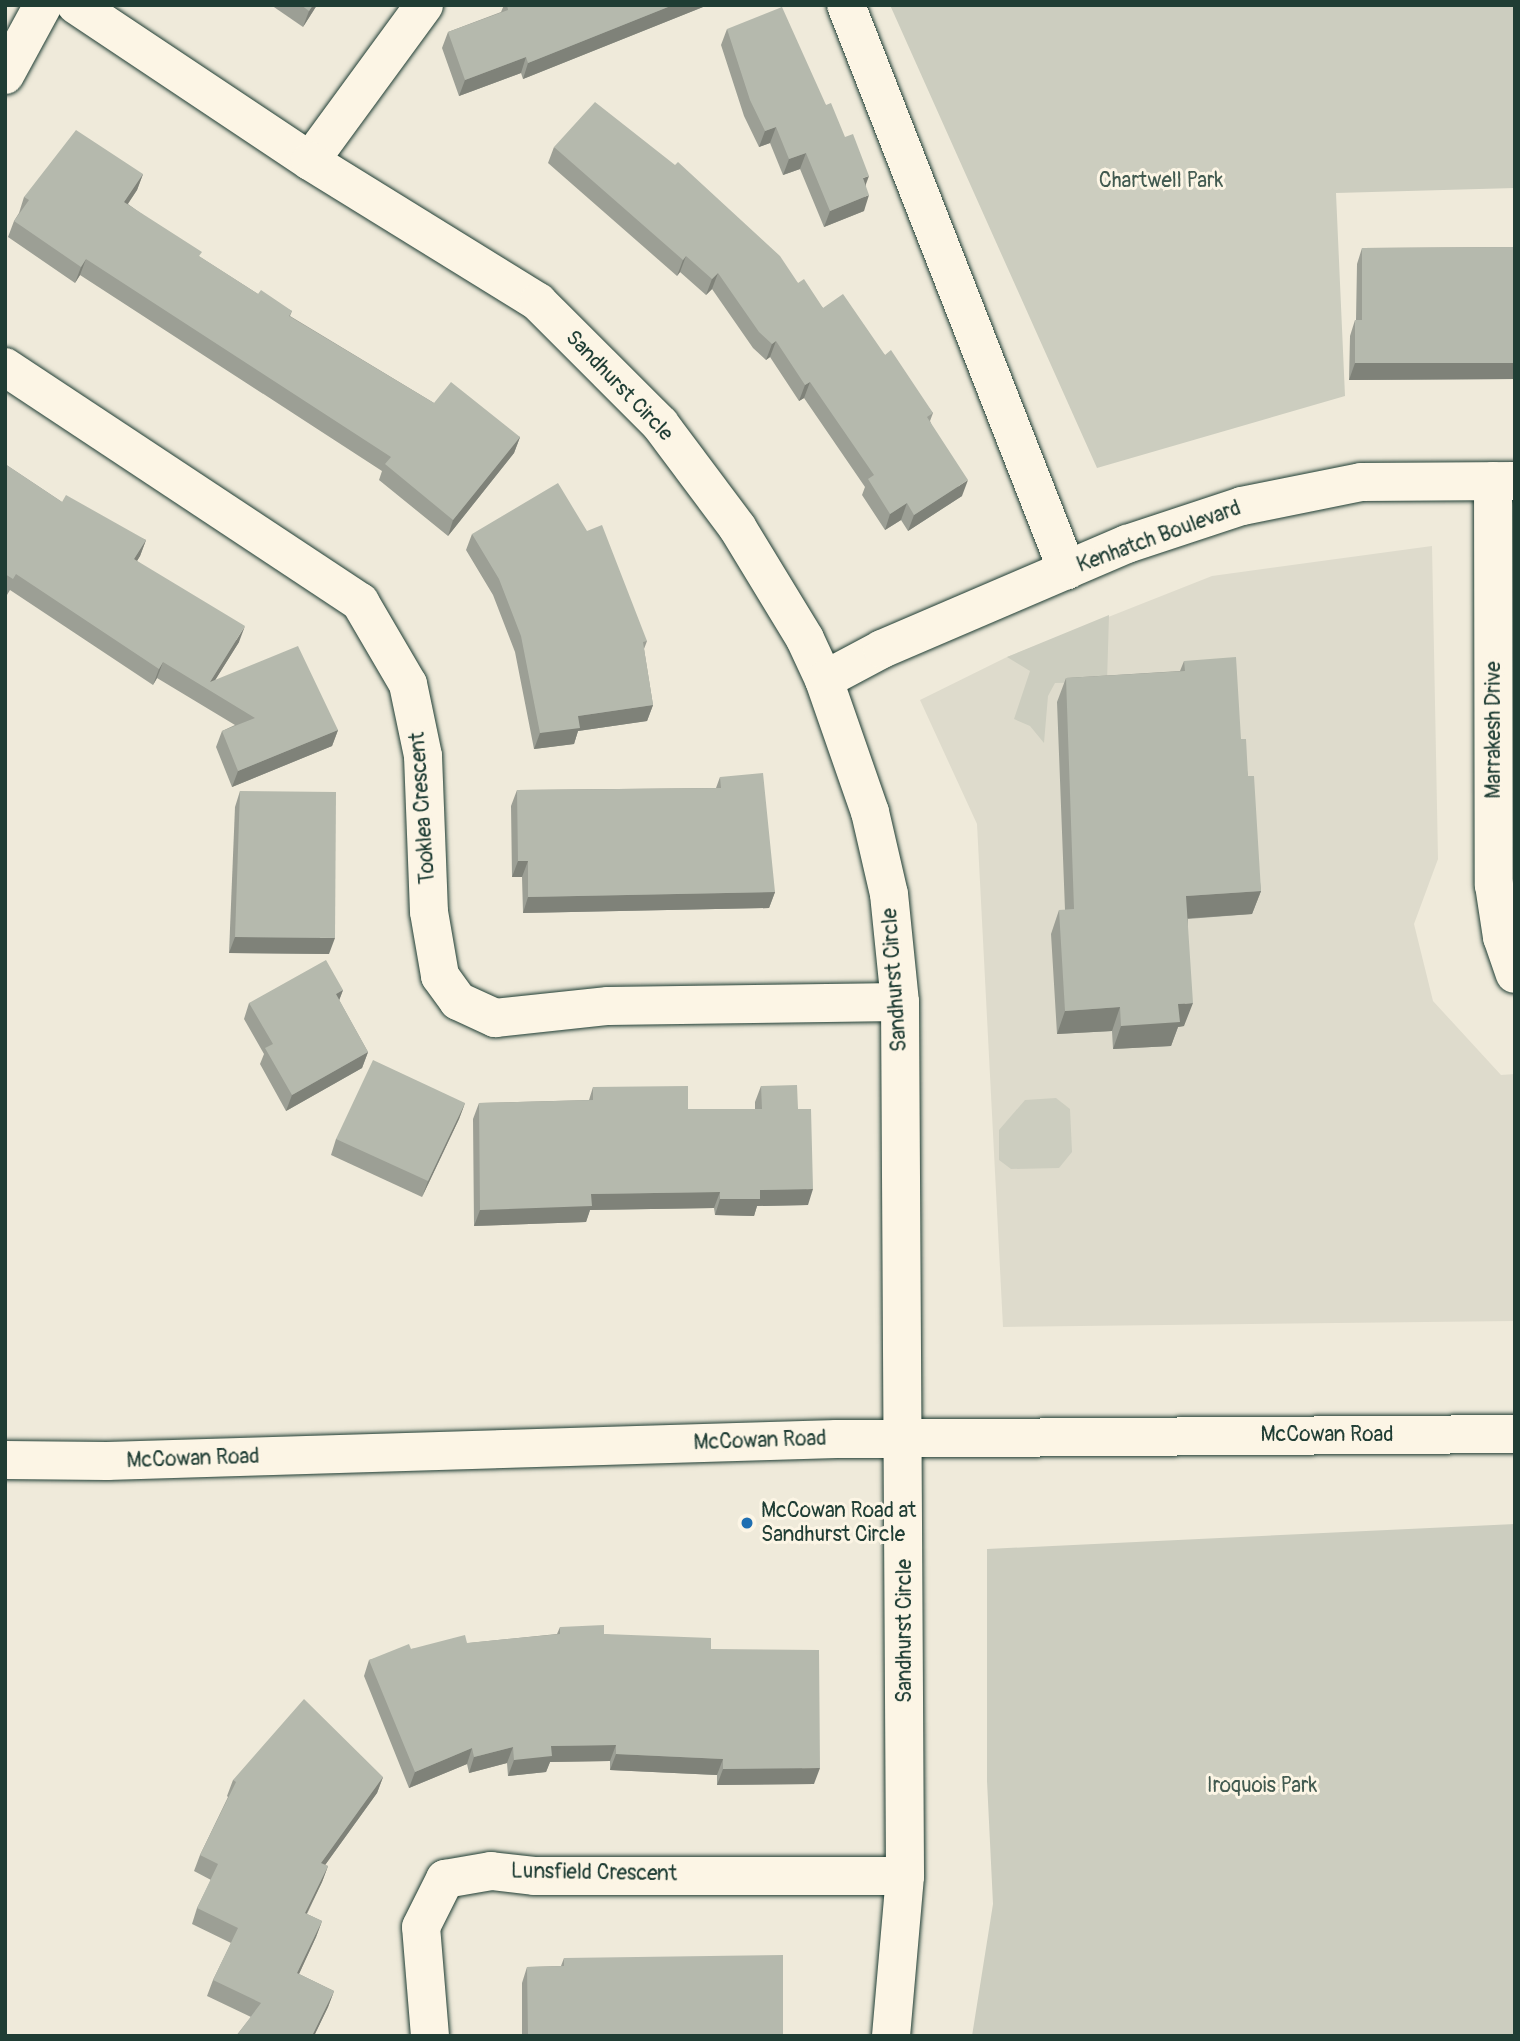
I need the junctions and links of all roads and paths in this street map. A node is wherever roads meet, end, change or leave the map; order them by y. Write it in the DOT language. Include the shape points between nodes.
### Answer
graph roads {
  1 [pos="43,5"];
  2 [pos="76,5"];
  3 [pos="424,5"];
  4 [pos="846,5"];
  5 [pos="5,75"];
  6 [pos="310,160"];
  7 [pos="5,367"];
  8 [pos="1504,481"];
  9 [pos="1067,570"];
  10 [pos="824,680"];
  11 [pos="1515,974"];
  12 [pos="900,1002"];
  13 [pos="1515,1434"];
  14 [pos="902,1438"];
  15 [pos="5,1460"];
  16 [pos="905,1875"];
  17 [pos="430,2036"];
  18 [pos="891,2036"];
  1 -- 5 [label="street"];
  2 -- 6 [label="street, Sandhurst Circle"];
  3 -- 6 [label="street"];
  4 -- 9 [label="street"];
  6 -- 10 [label="street, Sandhurst Circle" via="538,302 660,424 737,527 805,639"];
  7 -- 12 [label="street, Tooklea Crescent" via="360,602 408,684 423,756 429,912 440,976 458,1000 495,1018 608,1006"];
  8 -- 9 [label="street, Kenhatch Boulevard" via="1361,482 1322,488 1182,525"];
  8 -- 11 [label="street, Marrakesh Drive" via="1494,885 1502,937"];
  9 -- 10 [label="street, Kenhatch Boulevard" via="883,649"];
  10 -- 12 [label="street, Sandhurst Circle" via="870,813 890,894"];
  12 -- 14 [label="street, Sandhurst Circle"];
  13 -- 14 [label="street, McCowan Road"];
  14 -- 15 [label="street, McCowan Road" via="107,1461"];
  14 -- 16 [label="street, Sandhurst Circle"];
  16 -- 17 [label="street, Lunsfield Crescent" via="534,1876 491,1871 445,1880 421,1927"];
  16 -- 18 [label="street, Sandhurst Circle"];
}
